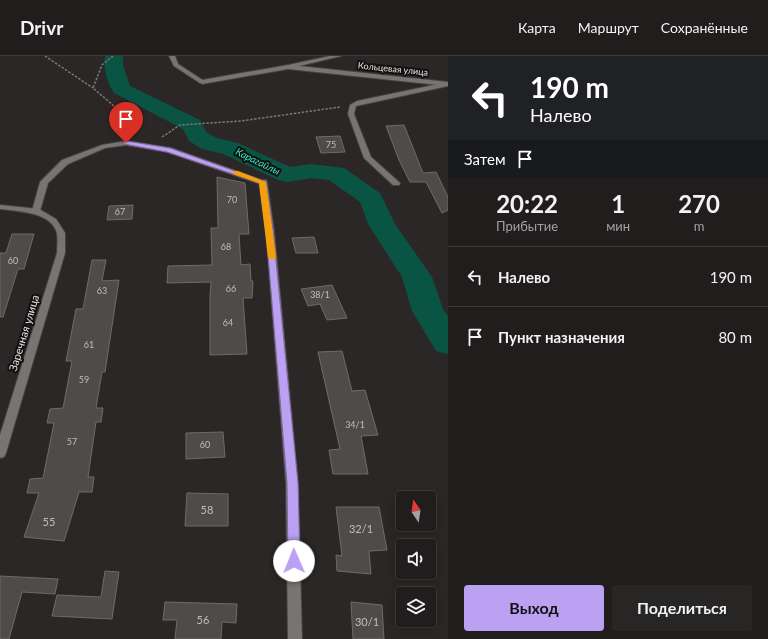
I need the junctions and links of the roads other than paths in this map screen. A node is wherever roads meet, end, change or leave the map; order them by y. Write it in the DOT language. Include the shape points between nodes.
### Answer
graph roads {
  1 [pos="172,56"];
  2 [pos="338,56"];
  3 [pos="288,67"];
  4 [pos="448,84"];
  5 [pos="396,183"];
  6 [pos="0,207"];
  7 [pos="36,210"];
  8 [pos="0,453"];
  9 [pos="295,639"];
  1 -- 3 [label="street, Кольцевая улица" via="176,65 202,82"];
  2 -- 3 [label="street, Кольцевая улица"];
  3 -- 4 [label="street, Кольцевая улица"];
  4 -- 5 [label="street" via="353,105 351,114 368,158"];
  6 -- 7 [label="street"];
  7 -- 8 [label="street, Заречная улица" via="53,220 61,233 61,253"];
  7 -- 9 [label="street" via="44,182 65,162 104,146 126,143 168,150 263,182 292,483"];
}
